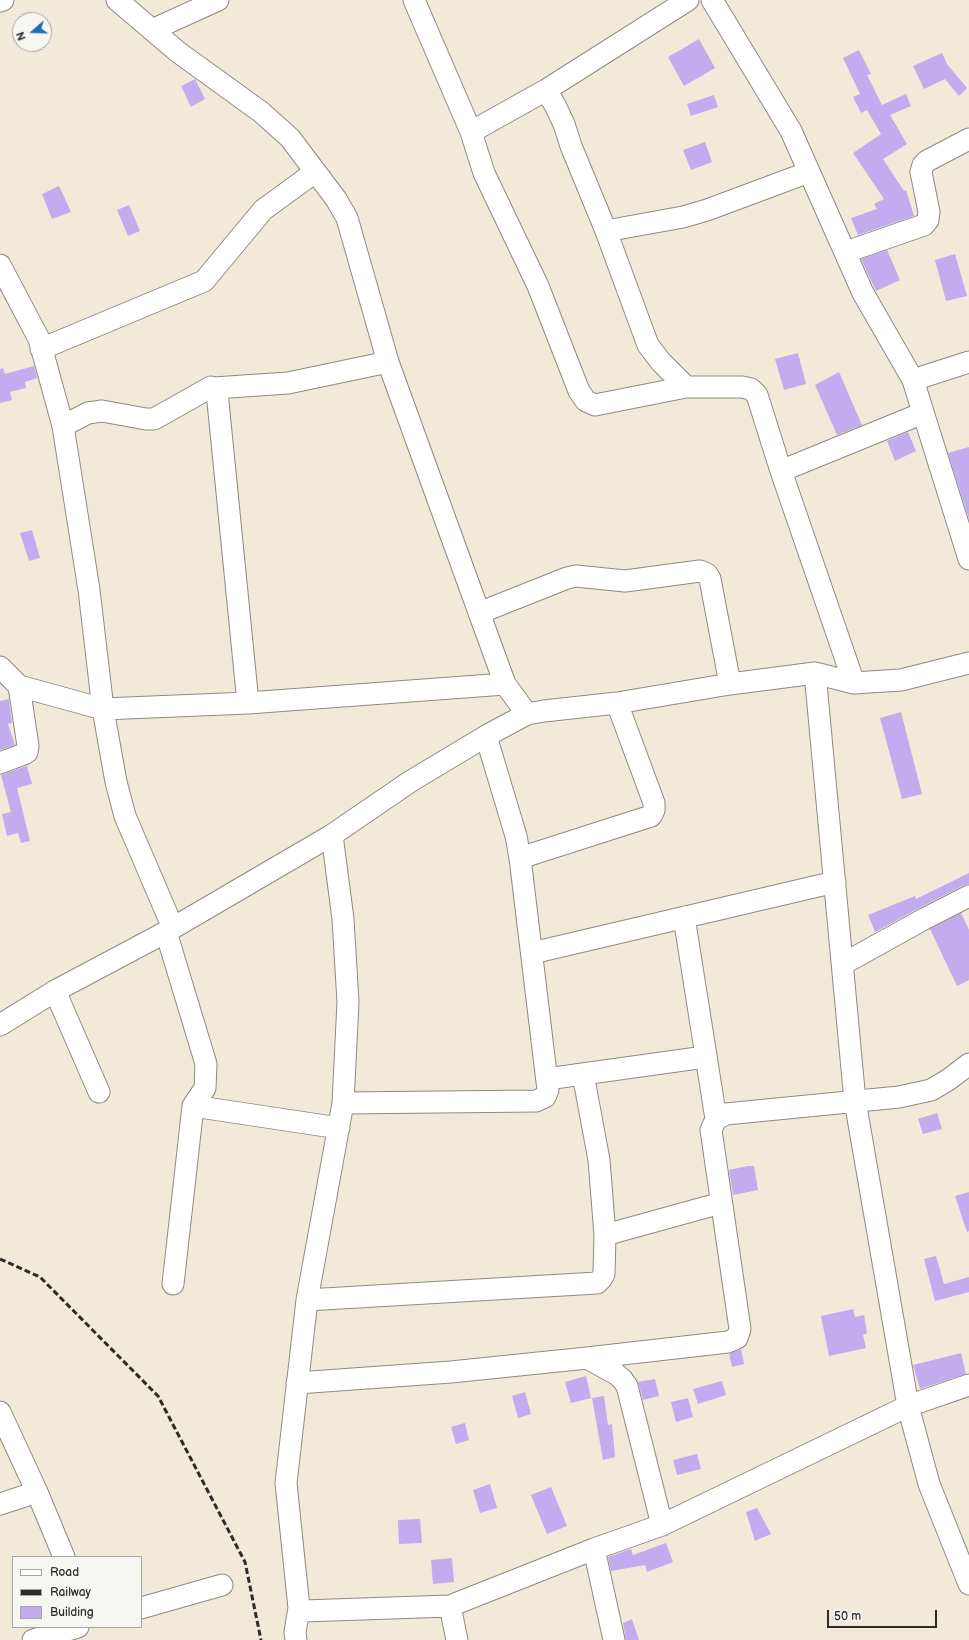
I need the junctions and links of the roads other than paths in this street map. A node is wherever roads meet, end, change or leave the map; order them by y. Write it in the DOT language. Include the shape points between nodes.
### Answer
graph roads {
  1 [pos="117,0"];
  2 [pos="218,0"];
  3 [pos="414,0"];
  4 [pos="688,0"];
  5 [pos="712,0"];
  6 [pos="152,30"];
  7 [pos="546,90"];
  8 [pos="471,132"];
  9 [pos="969,139"];
  10 [pos="316,172"];
  11 [pos="809,172"];
  12 [pos="606,231"];
  13 [pos="846,252"];
  14 [pos="0,265"];
  15 [pos="8,294"];
  16 [pos="41,348"];
  17 [pos="388,362"];
  18 [pos="969,362"];
  19 [pos="913,380"];
  20 [pos="686,387"];
  21 [pos="214,388"];
  22 [pos="923,413"];
  23 [pos="63,426"];
  24 [pos="781,472"];
  25 [pos="969,559"];
  26 [pos="479,613"];
  27 [pos="969,663"];
  28 [pos="0,667"];
  29 [pos="815,673"];
  30 [pos="854,683"];
  31 [pos="506,684"];
  32 [pos="730,684"];
  33 [pos="19,686"];
  34 [pos="248,703"];
  35 [pos="616,703"];
  36 [pos="103,709"];
  37 [pos="527,714"];
  38 [pos="486,736"];
  39 [pos="0,763"];
  40 [pos="332,835"];
  41 [pos="520,858"];
  42 [pos="835,882"];
  43 [pos="969,896"];
  44 [pos="684,917"];
  45 [pos="169,930"];
  46 [pos="532,953"];
  47 [pos="842,964"];
  48 [pos="55,991"];
  49 [pos="0,1025"];
  50 [pos="705,1057"];
  51 [pos="969,1064"];
  52 [pos="582,1074"];
  53 [pos="547,1079"];
  54 [pos="99,1092"];
  55 [pos="855,1100"];
  56 [pos="343,1103"];
  57 [pos="193,1106"];
  58 [pos="716,1119"];
  59 [pos="339,1128"];
  60 [pos="721,1203"];
  61 [pos="605,1235"];
  62 [pos="173,1284"];
  63 [pos="306,1300"];
  64 [pos="587,1358"];
  65 [pos="297,1383"];
  66 [pos="969,1385"];
  67 [pos="908,1406"];
  68 [pos="0,1412"];
  69 [pos="37,1492"];
  70 [pos="0,1504"];
  71 [pos="662,1525"];
  72 [pos="594,1549"];
  73 [pos="64,1556"];
  74 [pos="222,1584"];
  75 [pos="969,1584"];
  76 [pos="450,1606"];
  77 [pos="142,1608"];
  78 [pos="299,1608"];
  79 [pos="75,1628"];
  80 [pos="33,1640"];
  81 [pos="296,1640"];
  82 [pos="457,1640"];
  83 [pos="614,1640"];
  1 -- 6 [label="street"];
  2 -- 6 [label="street"];
  3 -- 8 [label="street"];
  4 -- 7 [label="street"];
  5 -- 11 [label="street" via="791,131"];
  6 -- 10 [label="street" via="260,112 290,138"];
  7 -- 8 [label="street"];
  7 -- 12 [label="street" via="564,124"];
  8 -- 20 [label="street" via="484,173 538,286 579,391 586,401 595,406"];
  9 -- 13 [label="street" via="923,165 921,172 929,212 928,220 924,224"];
  10 -- 16 [label="street" via="264,210 204,281"];
  10 -- 17 [label="street" via="347,218"];
  11 -- 12 [label="street" via="683,217"];
  11 -- 13 [label="street"];
  12 -- 20 [label="street" via="648,345"];
  13 -- 19 [label="street" via="867,299"];
  14 -- 15 [label="street"];
  15 -- 16 [label="street" via="39,339"];
  16 -- 23 [label="street"];
  17 -- 21 [label="street" via="288,383"];
  17 -- 26 [label="street"];
  18 -- 19 [label="street"];
  19 -- 22 [label="street"];
  20 -- 24 [label="street" via="751,389 757,395"];
  21 -- 23 [label="street" via="211,387 154,418 146,420 102,411 88,413"];
  21 -- 34 [label="street" via="217,392"];
  22 -- 24 [label="street"];
  22 -- 25 [label="street"];
  23 -- 36 [label="street" via="89,590"];
  24 -- 30 [label="street"];
  26 -- 31 [label="street"];
  26 -- 32 [label="street" via="576,576 625,581 700,571 707,574 710,579"];
  27 -- 30 [label="street" via="901,680"];
  28 -- 33 [label="street"];
  29 -- 30 [label="street"];
  29 -- 32 [label="street"];
  29 -- 42 [label="street"];
  31 -- 34 [label="street"];
  31 -- 37 [label="street"];
  32 -- 35 [label="street"];
  33 -- 36 [label="street"];
  33 -- 39 [label="street" via="27,752"];
  34 -- 36 [label="street"];
  35 -- 37 [label="street"];
  35 -- 41 [label="street" via="654,803 651,816"];
  36 -- 45 [label="street" via="125,816"];
  37 -- 38 [label="street"];
  38 -- 40 [label="street" via="411,781"];
  38 -- 41 [label="street" via="516,836"];
  40 -- 45 [label="street"];
  40 -- 56 [label="street" via="343,919 348,1002"];
  41 -- 46 [label="street"];
  42 -- 44 [label="street"];
  42 -- 47 [label="street"];
  43 -- 47 [label="street"];
  44 -- 46 [label="street"];
  44 -- 50 [label="street"];
  45 -- 48 [label="street"];
  45 -- 57 [label="street" via="206,1064 205,1088"];
  46 -- 53 [label="street"];
  47 -- 55 [label="street"];
  48 -- 49 [label="street"];
  48 -- 54 [label="street"];
  50 -- 52 [label="street"];
  50 -- 58 [label="street"];
  51 -- 55 [label="street" via="931,1090 899,1097"];
  52 -- 53 [label="street"];
  52 -- 61 [label="street" via="599,1160"];
  53 -- 56 [label="street" via="548,1090 545,1097 536,1102"];
  55 -- 58 [label="street" via="726,1114"];
  55 -- 67 [label="street"];
  56 -- 59 [label="street"];
  57 -- 59 [label="street"];
  57 -- 62 [label="street"];
  58 -- 60 [label="street" via="711,1130"];
  59 -- 63 [label="street"];
  60 -- 61 [label="street"];
  60 -- 64 [label="street" via="740,1329 737,1338 728,1342"];
  61 -- 63 [label="street" via="604,1274 597,1283"];
  63 -- 65 [label="street"];
  64 -- 65 [label="street" via="451,1372"];
  64 -- 71 [label="street" via="616,1374 627,1386"];
  65 -- 78 [label="street" via="286,1483"];
  66 -- 67 [label="street"];
  67 -- 71 [label="street"];
  67 -- 75 [label="street" via="929,1484"];
  68 -- 69 [label="street"];
  69 -- 70 [label="street"];
  69 -- 73 [label="street"];
  71 -- 72 [label="street"];
  72 -- 76 [label="street"];
  72 -- 83 [label="street"];
  74 -- 77 [label="street"];
  76 -- 78 [label="street" via="303,1611"];
  76 -- 82 [label="street"];
  78 -- 81 [label="street"];
  79 -- 80 [label="street"];
}
